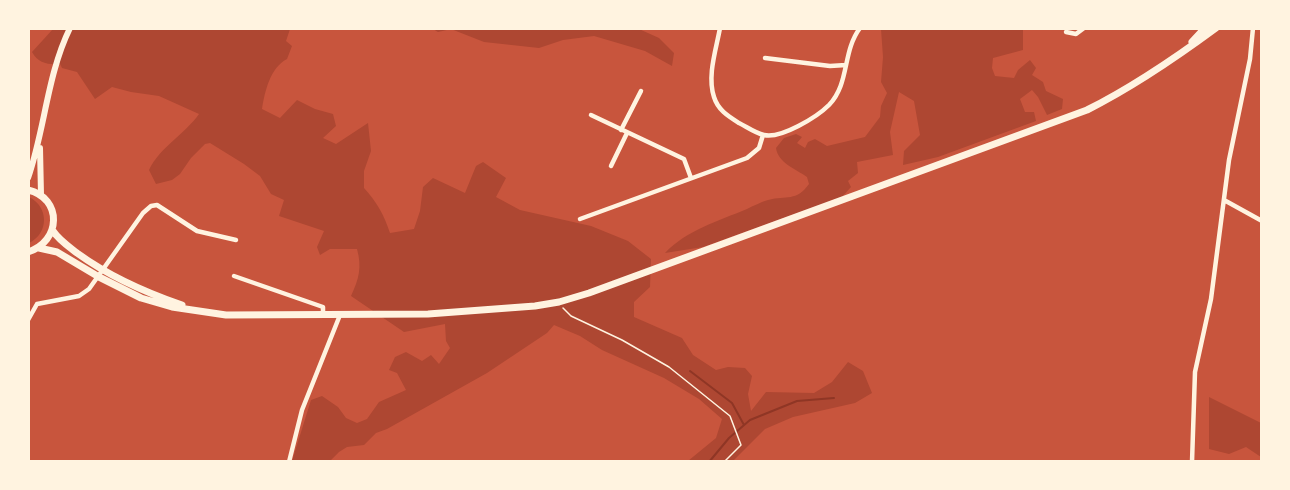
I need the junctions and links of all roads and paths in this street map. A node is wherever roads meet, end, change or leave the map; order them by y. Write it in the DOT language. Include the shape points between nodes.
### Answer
graph roads {
  1 [pos="70,28"];
  2 [pos="720,28"];
  3 [pos="860,28"];
  4 [pos="1084,28"];
  5 [pos="1205,28"];
  6 [pos="1216,28"];
  7 [pos="1253,28"];
  8 [pos="1066,32"];
  9 [pos="765,58"];
  10 [pos="1176,58"];
  11 [pos="846,65"];
  12 [pos="640,91"];
  13 [pos="591,115"];
  14 [pos="621,130"];
  15 [pos="627,133"];
  16 [pos="763,135"];
  17 [pos="40,141"];
  18 [pos="611,166"];
  19 [pos="28,178"];
  20 [pos="691,178"];
  21 [pos="28,190"];
  22 [pos="41,195"];
  23 [pos="1224,200"];
  24 [pos="580,219"];
  25 [pos="1262,221"];
  26 [pos="53,231"];
  27 [pos="236,240"];
  28 [pos="39,248"];
  29 [pos="28,252"];
  30 [pos="101,274"];
  31 [pos="234,276"];
  32 [pos="559,302"];
  33 [pos="323,315"];
  34 [pos="340,315"];
  35 [pos="28,320"];
  36 [pos="289,462"];
  37 [pos="724,462"];
  38 [pos="1192,462"];
  1 -- 17 [label="main road" via="54,74"];
  2 -- 16 [label="street" via="711,80 715,102 728,117"];
  3 -- 11 [label="street"];
  4 -- 8 [label="street" via="1076,34"];
  5 -- 10 [label="main road"];
  6 -- 10 [label="main road"];
  7 -- 23 [label="street"];
  9 -- 11 [label="street"];
  10 -- 32 [label="main road" via="1119,94 1062,120"];
  11 -- 16 [label="street" via="842,85 827,107 790,130"];
  12 -- 14 [label="street"];
  13 -- 14 [label="street"];
  14 -- 15 [label="street"];
  15 -- 18 [label="street"];
  15 -- 20 [label="street" via="684,159"];
  16 -- 20 [label="street" via="752,155"];
  17 -- 19 [label="main road"];
  17 -- 22 [label="main road"];
  20 -- 24 [label="street"];
  21 -- 22 [label="main road"];
  22 -- 26 [label="main road" via="53,211"];
  23 -- 25 [label="street"];
  23 -- 38 [label="street" via="1195,372"];
  26 -- 28 [label="main road"];
  26 -- 30 [label="main road"];
  27 -- 30 [label="street" via="197,231 157,205 152,206 136,222"];
  28 -- 29 [label="main road"];
  28 -- 30 [label="main road" via="57,252"];
  30 -- 33 [label="main road" via="198,311 239,316"];
  30 -- 35 [label="street" via="79,296 37,304"];
  31 -- 33 [label="street" via="323,307"];
  32 -- 34 [label="main road" via="437,314"];
  32 -- 37 [label="path" via="571,316 669,367 730,416 741,445"];
  33 -- 34 [label="main road"];
  34 -- 36 [label="street" via="302,410"];
}
